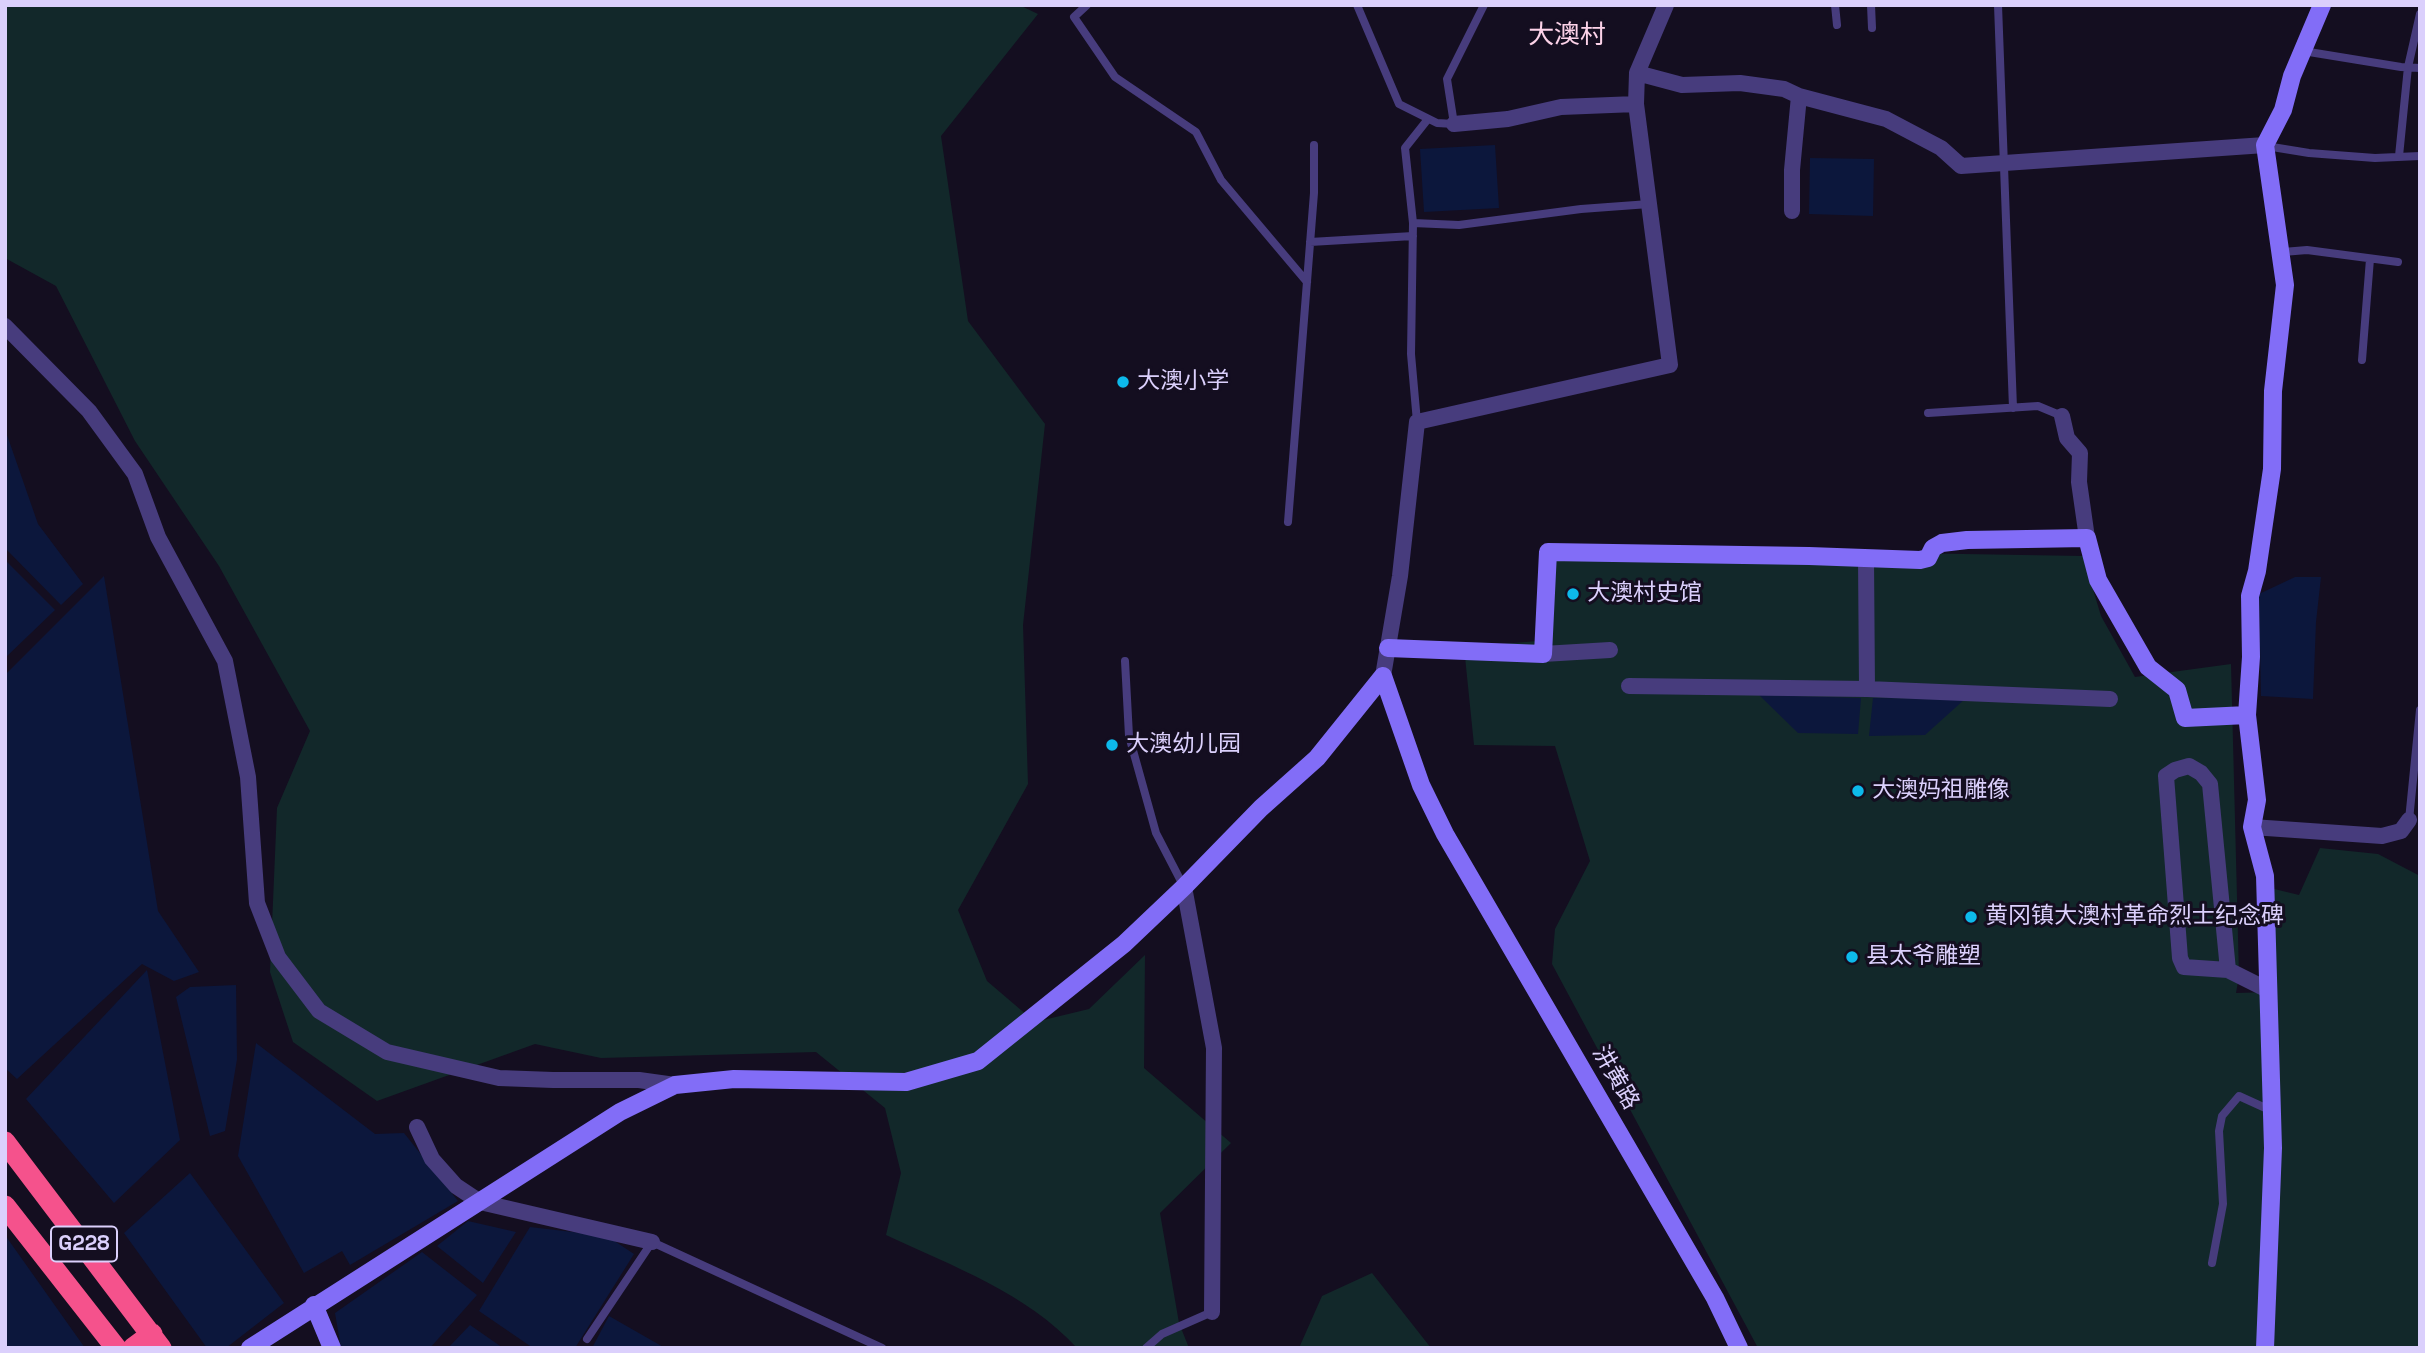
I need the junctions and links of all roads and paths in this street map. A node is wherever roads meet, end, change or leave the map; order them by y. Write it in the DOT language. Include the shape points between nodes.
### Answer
graph roads {
  1 [pos="1087,5"];
  2 [pos="1357,5"];
  3 [pos="1484,5"];
  4 [pos="1666,5"];
  5 [pos="1835,5"];
  6 [pos="1871,5"];
  7 [pos="1998,5"];
  8 [pos="2322,5"];
  9 [pos="2420,14"];
  10 [pos="1837,25"];
  11 [pos="1872,28"];
  12 [pos="2303,51"];
  13 [pos="2408,68"];
  14 [pos="2420,68"];
  15 [pos="1637,73"];
  16 [pos="1799,96"];
  17 [pos="1636,104"];
  18 [pos="1428,119"];
  19 [pos="1454,124"];
  20 [pos="1314,145"];
  21 [pos="2265,145"];
  22 [pos="2399,156"];
  23 [pos="2420,156"];
  24 [pos="2003,161"];
  25 [pos="1649,204"];
  26 [pos="1793,211"];
  27 [pos="1413,223"];
  28 [pos="1413,236"];
  29 [pos="1310,242"];
  30 [pos="2370,258"];
  31 [pos="2281,259"];
  32 [pos="2398,262"];
  33 [pos="1307,282"];
  34 [pos="5,326"];
  35 [pos="2362,359"];
  36 [pos="2013,408"];
  37 [pos="1928,414"];
  38 [pos="2062,416"];
  39 [pos="1417,422"];
  40 [pos="1288,522"];
  41 [pos="2087,538"];
  42 [pos="1866,558"];
  43 [pos="1388,648"];
  44 [pos="1610,650"];
  45 [pos="1543,654"];
  46 [pos="1125,661"];
  47 [pos="1383,676"];
  48 [pos="1629,686"];
  49 [pos="1867,689"];
  50 [pos="2110,699"];
  51 [pos="2420,710"];
  52 [pos="2247,715"];
  53 [pos="2409,820"];
  54 [pos="2252,827"];
  55 [pos="1184,887"];
  56 [pos="2228,970"];
  57 [pos="2268,990"];
  58 [pos="675,1085"];
  59 [pos="2272,1111"];
  60 [pos="417,1127"];
  61 [pos="5,1142"];
  62 [pos="480,1202"];
  63 [pos="5,1206"];
  64 [pos="652,1242"];
  65 [pos="2212,1263"];
  66 [pos="314,1305"];
  67 [pos="1212,1312"];
  68 [pos="587,1339"];
  69 [pos="156,1341"];
  70 [pos="116,1348"];
  71 [pos="132,1348"];
  72 [pos="250,1348"];
  73 [pos="332,1348"];
  74 [pos="882,1348"];
  75 [pos="1146,1348"];
  76 [pos="1739,1348"];
  77 [pos="2265,1348"];
  1 -- 33 [label="lane" via="1074,17 1115,77 1196,132 1221,180"];
  2 -- 18 [label="lane" via="1399,104"];
  3 -- 19 [label="lane" via="1447,79"];
  4 -- 15 [label="street"];
  5 -- 10 [label="lane"];
  6 -- 11 [label="lane"];
  7 -- 24 [label="lane"];
  8 -- 12 [label="street"];
  9 -- 13 [label="lane"];
  12 -- 13 [label="lane"];
  12 -- 21 [label="street" via="2283,110"];
  13 -- 14 [label="lane"];
  13 -- 22 [label="lane"];
  15 -- 16 [label="street" via="1682,85 1740,83 1784,89"];
  15 -- 17 [label="street"];
  16 -- 24 [label="street" via="1886,119 1941,148 1961,166"];
  16 -- 26 [label="street"];
  17 -- 19 [label="street" via="1561,107 1508,119"];
  17 -- 25 [label="street"];
  18 -- 19 [label="lane"];
  18 -- 27 [label="lane" via="1405,148"];
  20 -- 29 [label="lane"];
  21 -- 22 [label="lane" via="2309,153"];
  21 -- 24 [label="street"];
  21 -- 31 [label="street"];
  22 -- 23 [label="lane"];
  24 -- 36 [label="lane"];
  25 -- 27 [label="lane" via="1459,225"];
  25 -- 39 [label="street" via="1670,365"];
  27 -- 28 [label="lane"];
  28 -- 29 [label="lane"];
  28 -- 39 [label="lane" via="1411,354"];
  29 -- 33 [label="lane"];
  30 -- 31 [label="lane" via="2307,250 2283,252"];
  30 -- 32 [label="lane"];
  30 -- 35 [label="lane"];
  31 -- 52 [label="street" via="2285,285 2273,391 2273,469 2250,596"];
  33 -- 40 [label="lane"];
  34 -- 58 [label="street" via="89,411 135,474 158,537 225,661 248,777 257,903 278,957 319,1011 387,1052 499,1078 639,1080"];
  36 -- 37 [label="lane"];
  36 -- 38 [label="lane" via="2038,406"];
  38 -- 41 [label="street" via="2067,438 2080,453"];
  39 -- 43 [label="street"];
  41 -- 42 [label="street" via="1967,540 1942,543 1920,560"];
  41 -- 52 [label="street" via="2098,580 2148,667 2177,690 2185,718"];
  42 -- 45 [label="street" via="1548,552"];
  42 -- 49 [label="street"];
  43 -- 45 [label="street"];
  43 -- 47 [label="street"];
  44 -- 45 [label="street"];
  46 -- 55 [label="lane" via="1129,736 1156,833"];
  47 -- 55 [label="street" via="1317,758"];
  47 -- 76 [label="street, 汫黄路" via="1421,785 1445,834 1715,1298"];
  48 -- 49 [label="street"];
  49 -- 50 [label="street"];
  51 -- 53 [label="lane"];
  52 -- 54 [label="street" via="2257,800"];
  53 -- 54 [label="street" via="2401,831 2382,836"];
  54 -- 57 [label="street" via="2265,876"];
  55 -- 58 [label="street" via="1124,944 978,1062 906,1082 734,1079"];
  55 -- 67 [label="street" via="1214,1048"];
  56 -- 56 [label="street" via="2184,967 2180,958 2166,776 2189,766 2210,784"];
  56 -- 57 [label="street"];
  57 -- 59 [label="street"];
  58 -- 62 [label="street" via="620,1112"];
  59 -- 65 [label="lane" via="2239,1096 2222,1116 2223,1204"];
  59 -- 77 [label="street"];
  60 -- 62 [label="street" via="432,1159 456,1186"];
  61 -- 69 [label="highway, G228"];
  62 -- 64 [label="street"];
  62 -- 66 [label="street"];
  63 -- 70 [label="highway, G228"];
  64 -- 68 [label="lane"];
  64 -- 74 [label="lane"];
  66 -- 72 [label="street"];
  66 -- 73 [label="street"];
  67 -- 75 [label="lane" via="1162,1334"];
  69 -- 71 [label="highway"];
}
